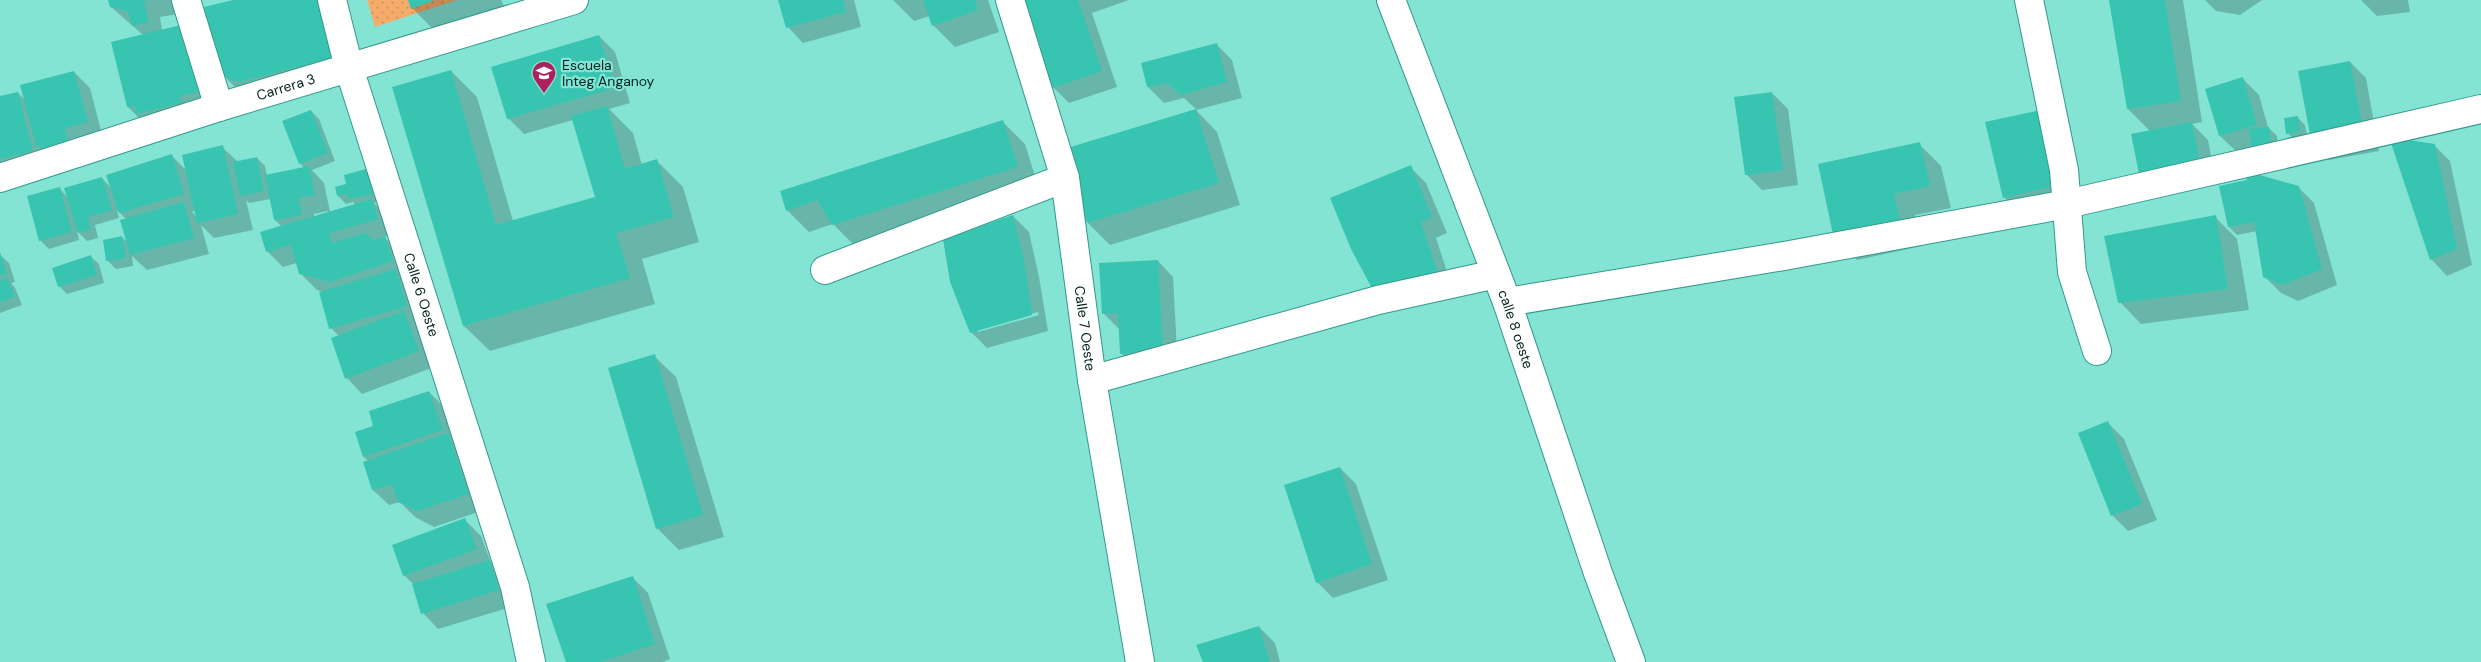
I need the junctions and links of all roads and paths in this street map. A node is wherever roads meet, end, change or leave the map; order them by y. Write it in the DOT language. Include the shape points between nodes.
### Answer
graph roads {
  1 [pos="186,0"];
  2 [pos="332,0"];
  3 [pos="574,0"];
  4 [pos="1010,0"];
  5 [pos="1391,0"];
  6 [pos="2029,0"];
  7 [pos="349,68"];
  8 [pos="219,107"];
  9 [pos="2481,109"];
  10 [pos="0,178"];
  11 [pos="1065,178"];
  12 [pos="2067,204"];
  13 [pos="824,270"];
  14 [pos="1496,274"];
  15 [pos="1507,302"];
  16 [pos="2097,351"];
  17 [pos="1092,380"];
  18 [pos="531,662"];
  19 [pos="1140,662"];
  20 [pos="1631,662"];
  1 -- 8 [label="street"];
  2 -- 7 [label="street, Calle 6 Oeste"];
  3 -- 7 [label="street, Carrera 3"];
  4 -- 11 [label="street, Calle 7 Oeste"];
  5 -- 14 [label="street, calle 8 oeste"];
  6 -- 12 [label="street" via="2064,170"];
  7 -- 8 [label="street, Carrera 3"];
  7 -- 18 [label="street, Calle 6 Oeste" via="515,587"];
  8 -- 10 [label="street, Carrera 3"];
  9 -- 12 [label="street"];
  11 -- 13 [label="street"];
  11 -- 17 [label="street, Calle 7 Oeste"];
  12 -- 15 [label="street"];
  12 -- 16 [label="street" via="2072,272"];
  14 -- 15 [label="street, calle 8 oeste"];
  14 -- 17 [label="street" via="1378,300"];
  15 -- 20 [label="street, calle 8 oeste"];
  17 -- 19 [label="street, Calle 7 Oeste"];
}
